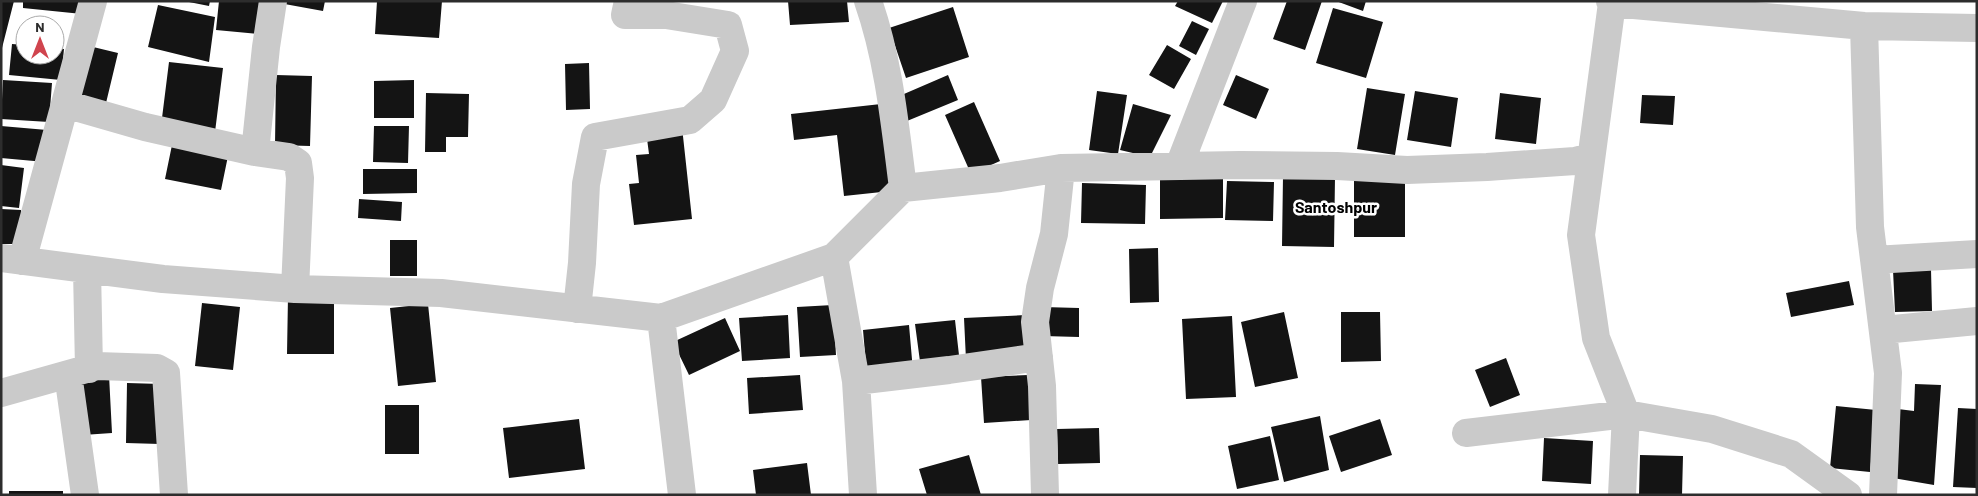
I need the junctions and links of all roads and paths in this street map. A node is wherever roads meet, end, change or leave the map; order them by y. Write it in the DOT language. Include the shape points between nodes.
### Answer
graph roads {
  1 [pos="94,1"];
  2 [pos="273,1"];
  3 [pos="628,1"];
  4 [pos="868,1"];
  5 [pos="1244,1"];
  6 [pos="1611,2"];
  7 [pos="1749,8"];
  8 [pos="1864,26"];
  9 [pos="1942,28"];
  10 [pos="1977,28"];
  11 [pos="1977,47"];
  12 [pos="65,104"];
  13 [pos="256,152"];
  14 [pos="1590,157"];
  15 [pos="1179,166"];
  16 [pos="1061,168"];
  17 [pos="902,188"];
  18 [pos="1977,254"];
  19 [pos="834,258"];
  20 [pos="11,259"];
  21 [pos="1874,260"];
  22 [pos="87,269"];
  23 [pos="295,289"];
  24 [pos="577,309"];
  25 [pos="662,318"];
  26 [pos="1977,321"];
  27 [pos="1883,330"];
  28 [pos="1039,357"];
  29 [pos="78,371"];
  30 [pos="856,380"];
  31 [pos="1,394"];
  32 [pos="1626,414"];
  33 [pos="1466,433"];
  34 [pos="85,495"];
  35 [pos="174,495"];
  36 [pos="682,495"];
  37 [pos="863,495"];
  38 [pos="1045,495"];
  39 [pos="1622,495"];
  40 [pos="1848,495"];
  41 [pos="1883,495"];
  1 -- 12 [label="street"];
  2 -- 13 [label="street"];
  3 -- 24 [label="street" via="626,15 666,15 728,25 735,51 713,100 690,120 595,137 586,184"];
  4 -- 17 [label="street" via="893,105"];
  5 -- 15 [label="street"];
  6 -- 7 [label="street"];
  6 -- 14 [label="street" via="1601,95"];
  7 -- 8 [label="street"];
  8 -- 9 [label="street"];
  8 -- 21 [label="street" via="1870,227"];
  9 -- 10 [label="street"];
  9 -- 11 [label="street"];
  12 -- 13 [label="street" via="145,127"];
  12 -- 20 [label="street"];
  13 -- 23 [label="street" via="289,157 298,164"];
  14 -- 15 [label="street" via="1575,161 1407,170 1337,166"];
  14 -- 32 [label="street" via="1581,235 1596,338"];
  15 -- 16 [label="street"];
  16 -- 17 [label="street"];
  16 -- 28 [label="street" via="1054,234 1035,322"];
  17 -- 19 [label="street"];
  18 -- 21 [label="street"];
  19 -- 25 [label="street"];
  19 -- 30 [label="street"];
  20 -- 22 [label="street"];
  21 -- 27 [label="street"];
  22 -- 23 [label="street" via="162,279"];
  22 -- 29 [label="street"];
  23 -- 24 [label="street" via="441,293"];
  24 -- 25 [label="street"];
  25 -- 36 [label="street"];
  26 -- 27 [label="street"];
  27 -- 41 [label="street" via="1888,373"];
  28 -- 30 [label="street"];
  28 -- 38 [label="street"];
  29 -- 31 [label="street"];
  29 -- 34 [label="street"];
  29 -- 35 [label="street" via="97,366 157,368 166,373"];
  30 -- 37 [label="street"];
  32 -- 33 [label="street"];
  32 -- 39 [label="street"];
  32 -- 40 [label="street" via="1712,429 1791,454"];
}
